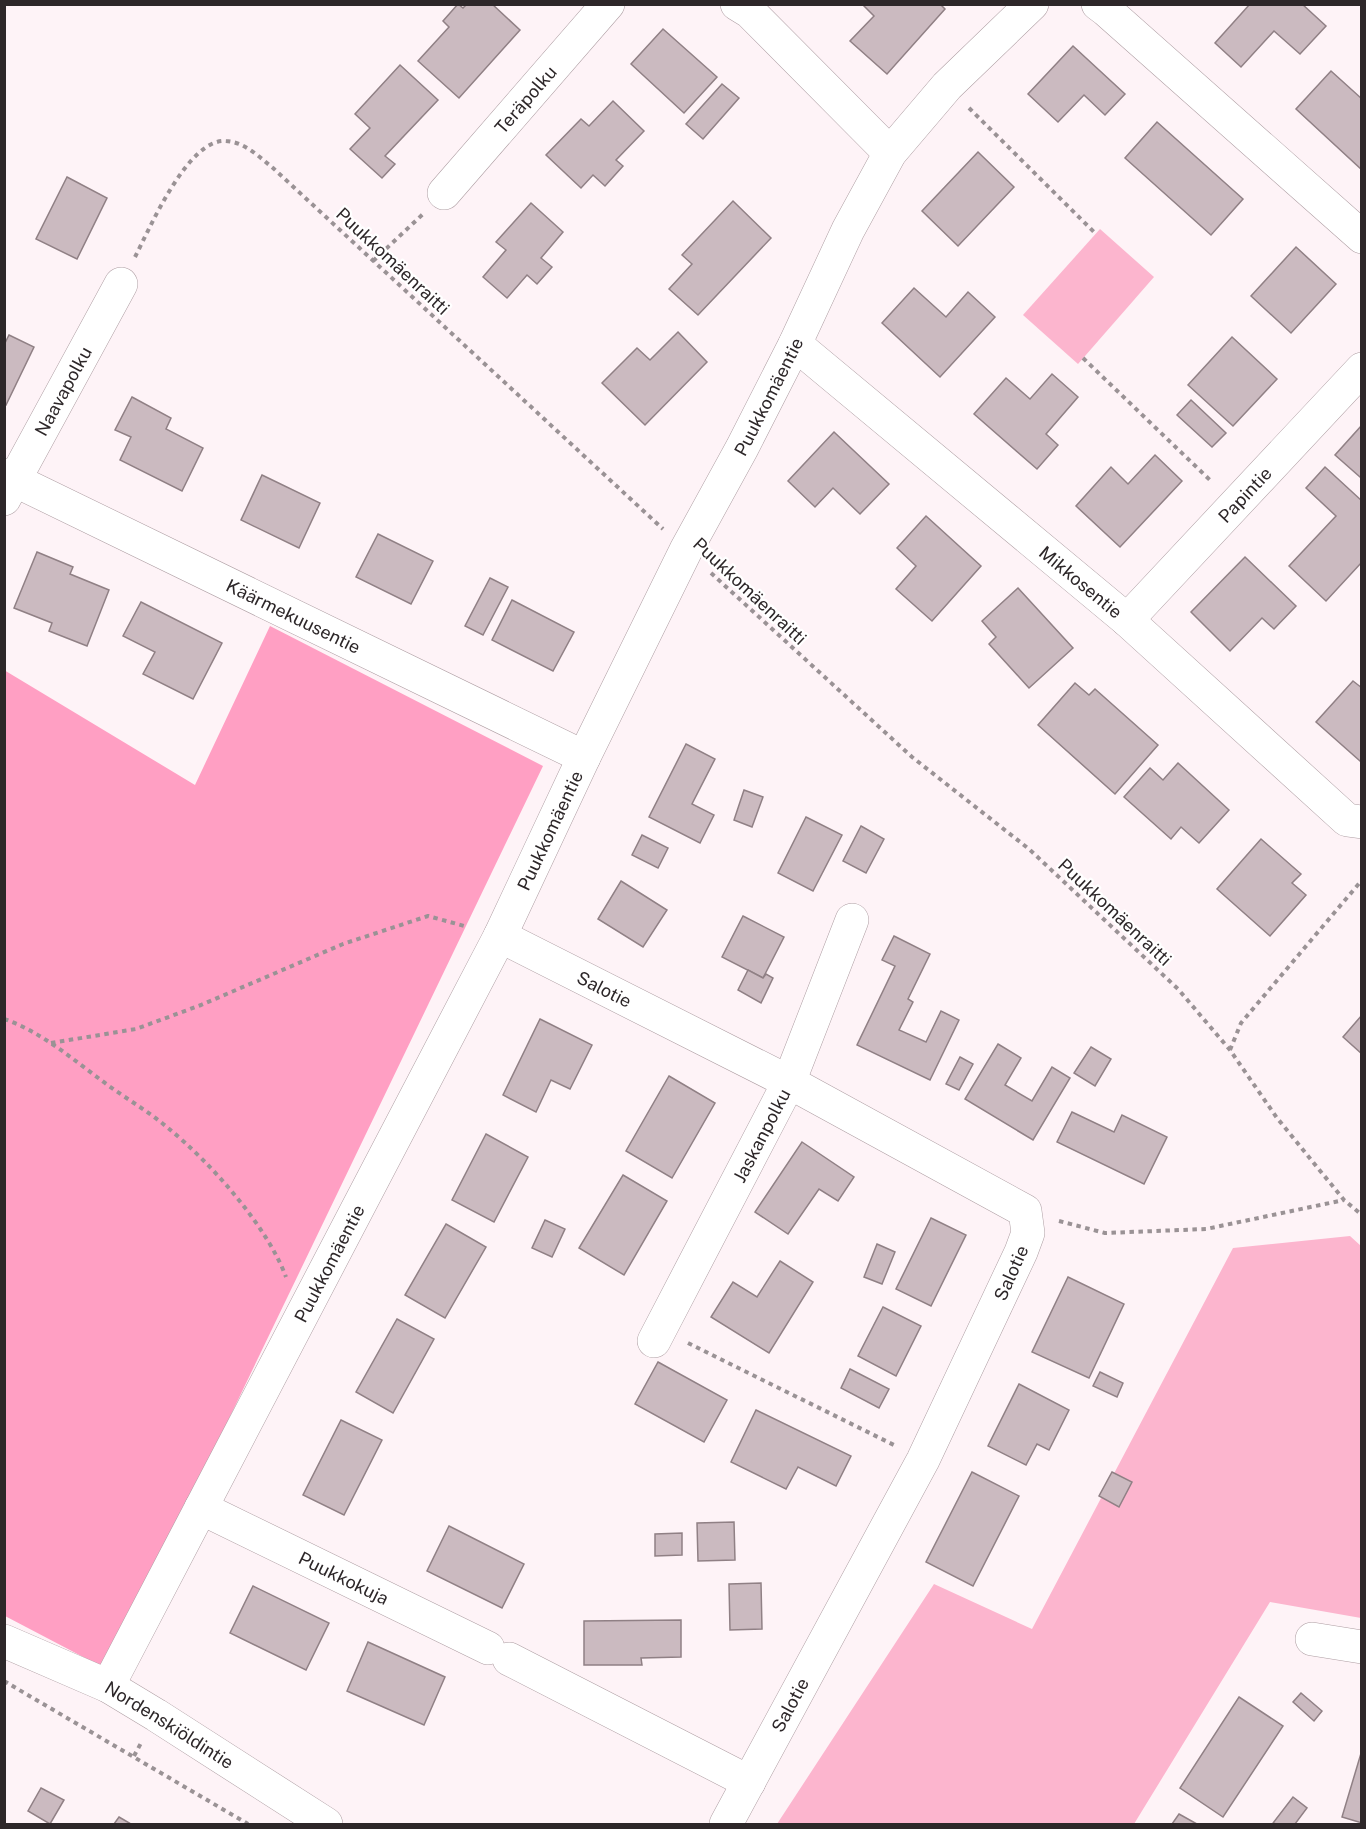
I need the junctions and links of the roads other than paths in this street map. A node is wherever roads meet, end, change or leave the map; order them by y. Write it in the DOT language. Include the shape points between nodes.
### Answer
graph roads {
  1 [pos="608,4"];
  2 [pos="736,4"];
  3 [pos="1032,4"];
  4 [pos="1102,7"];
  5 [pos="890,153"];
  6 [pos="444,193"];
  7 [pos="1362,237"];
  8 [pos="121,284"];
  9 [pos="795,344"];
  10 [pos="1362,369"];
  11 [pos="8,484"];
  12 [pos="1127,620"];
  13 [pos="584,757"];
  14 [pos="1362,822"];
  15 [pos="852,920"];
  16 [pos="500,936"];
  17 [pos="789,1082"];
  18 [pos="657,1335"];
  19 [pos="201,1508"];
  20 [pos="1312,1639"];
  21 [pos="4,1641"];
  22 [pos="1362,1647"];
  23 [pos="108,1686"];
  24 [pos="749,1782"];
  25 [pos="326,1824"];
  26 [pos="726,1824"];
  1 -- 6 [label="street, Teräpolku"];
  2 -- 5 [label="street" via="750,12"];
  3 -- 5 [label="street, Puukkomäentie" via="947,86"];
  4 -- 7 [label="street"];
  5 -- 9 [label="street, Puukkomäentie" via="848,230"];
  8 -- 11 [label="street, Naavapolku"];
  9 -- 12 [label="street, Mikkosentie"];
  9 -- 13 [label="street, Puukkomäentie" via="686,550"];
  10 -- 12 [label="street, Papintie"];
  11 -- 13 [label="street, Käärmekuusentie"];
  12 -- 14 [label="street, Mikkosentie" via="1347,820"];
  13 -- 16 [label="street, Puukkomäentie"];
  15 -- 17 [label="street, Jaskanpolku"];
  16 -- 17 [label="street, Salotie"];
  16 -- 19 [label="street, Puukkomäentie"];
  17 -- 18 [label="street, Jaskanpolku"];
  17 -- 24 [label="street, Salotie" via="1025,1211 1028,1233 923,1460"];
  19 -- 23 [label="street, Puukkomäentie"];
  19 -- 24 [label="street, Puukkokuja"];
  20 -- 22 [label="street"];
  21 -- 23 [label="street, Nordenskiöldintie"];
  23 -- 25 [label="street, Nordenskiöldintie"];
  24 -- 26 [label="street, Salotie"];
}
